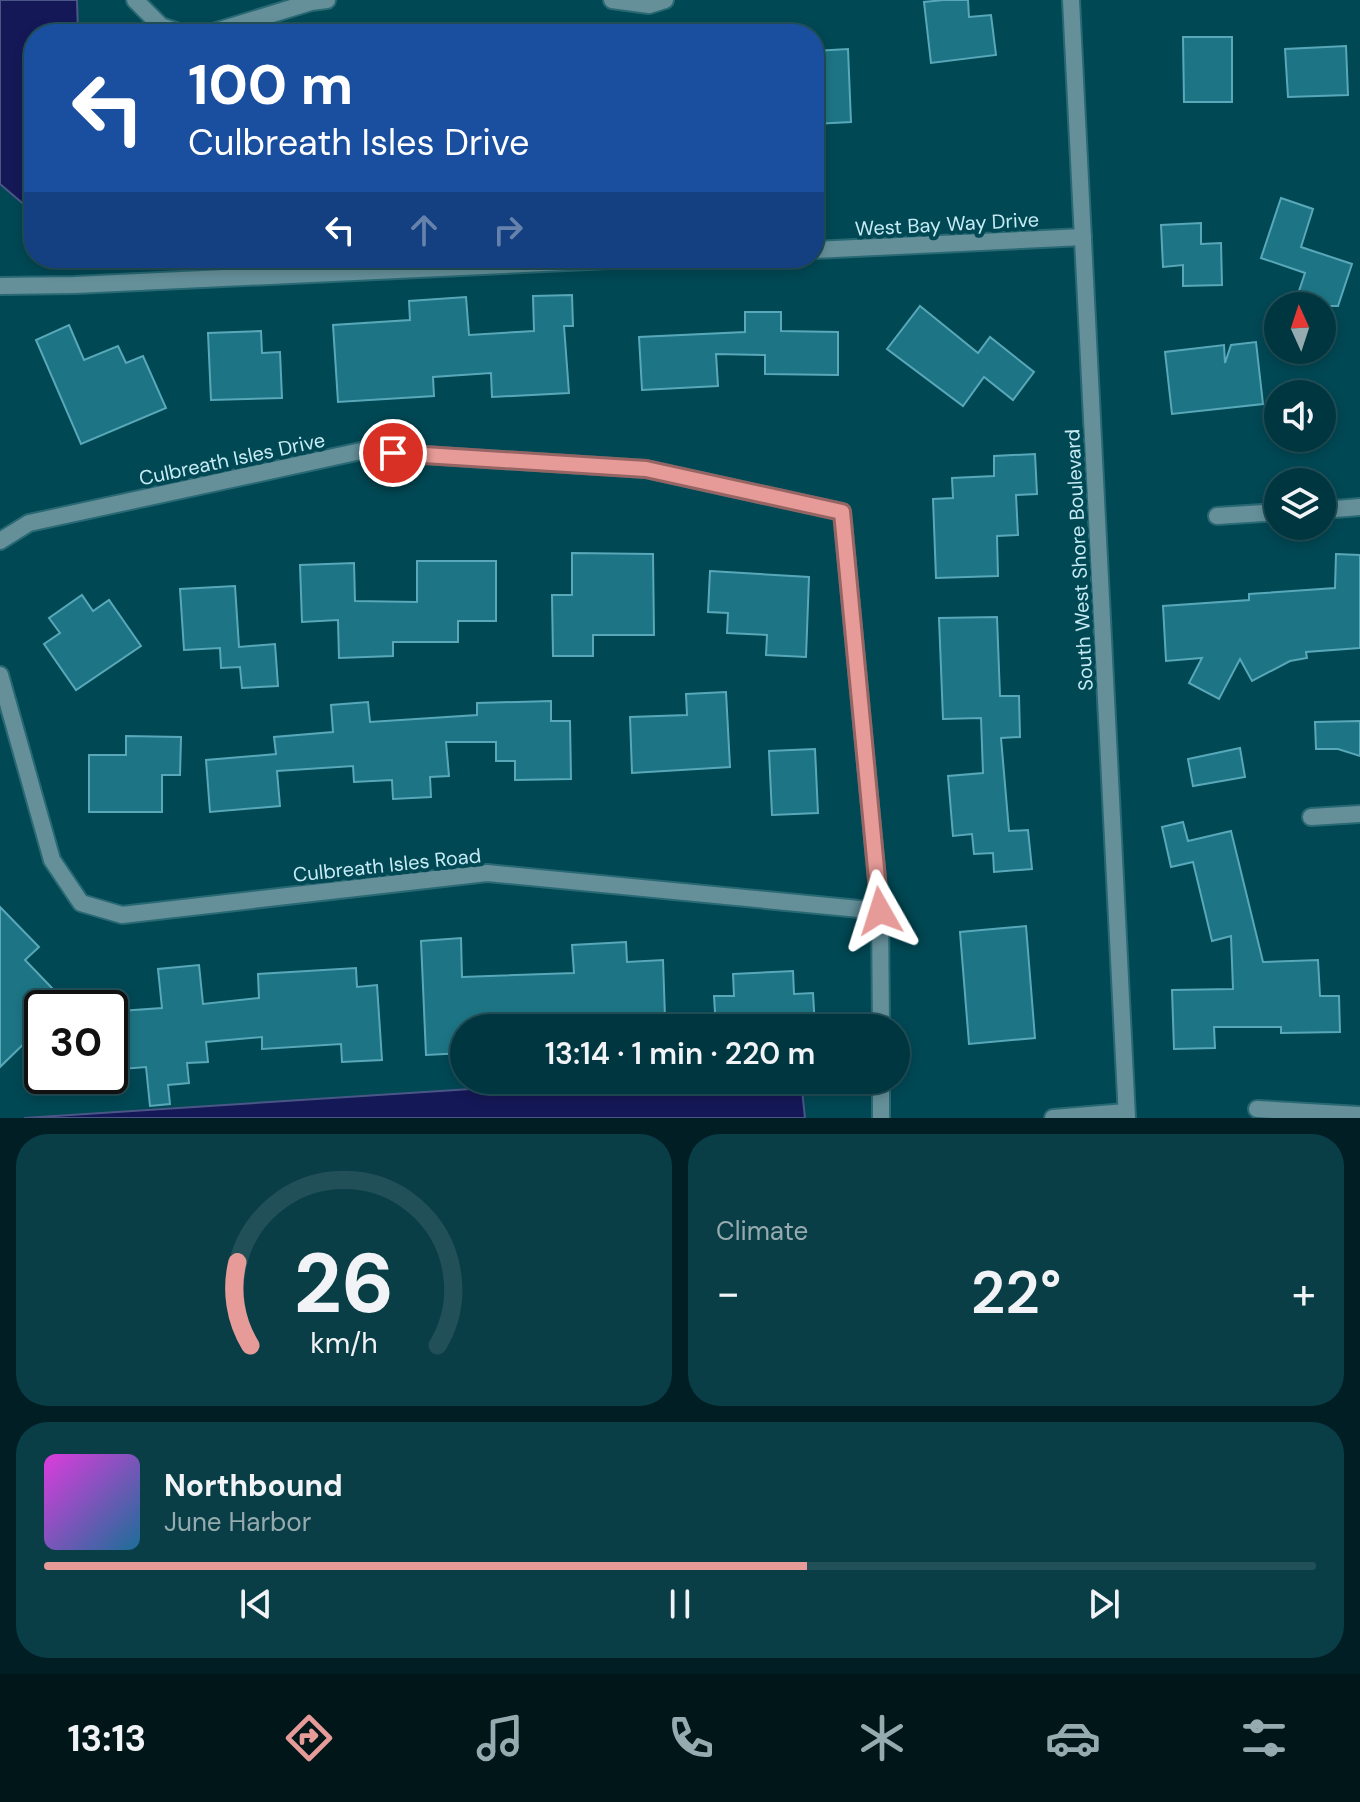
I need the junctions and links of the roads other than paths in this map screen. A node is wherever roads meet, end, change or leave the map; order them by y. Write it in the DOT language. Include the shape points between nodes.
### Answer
graph roads {
  1 [pos="135,0"];
  2 [pos="327,0"];
  3 [pos="612,0"];
  4 [pos="665,0"];
  5 [pos="1071,0"];
  6 [pos="159,24"];
  7 [pos="240,24"];
  8 [pos="1083,237"];
  9 [pos="824,250"];
  10 [pos="444,268"];
  11 [pos="0,286"];
  12 [pos="1360,507"];
  13 [pos="1336,509"];
  14 [pos="1264,513"];
  15 [pos="1217,516"];
  16 [pos="0,541"];
  17 [pos="0,675"];
  18 [pos="6,715"];
  19 [pos="1360,814"];
  20 [pos="1311,817"];
  21 [pos="880,911"];
  22 [pos="881,1014"];
  23 [pos="881,1094"];
  24 [pos="1257,1109"];
  25 [pos="1126,1115"];
  26 [pos="1360,1115"];
  27 [pos="881,1118"];
  28 [pos="1053,1118"];
  1 -- 6 [label="street"];
  2 -- 7 [label="street"];
  3 -- 4 [label="street" via="649,5"];
  5 -- 8 [label="street, South West Shore Boulevard"];
  8 -- 9 [label="street, West Bay Way Drive"];
  8 -- 25 [label="street, South West Shore Boulevard"];
  10 -- 11 [label="street"];
  12 -- 13 [label="street"];
  14 -- 15 [label="street"];
  16 -- 21 [label="street, Culbreath Isles Drive" via="29,523 361,451 646,469 842,512"];
  17 -- 18 [label="street"];
  18 -- 21 [label="street, Culbreath Isles Road" via="52,860 81,903 122,915 487,873"];
  19 -- 20 [label="street"];
  21 -- 22 [label="street"];
  23 -- 27 [label="street"];
  24 -- 26 [label="street"];
  25 -- 28 [label="street"];
}
